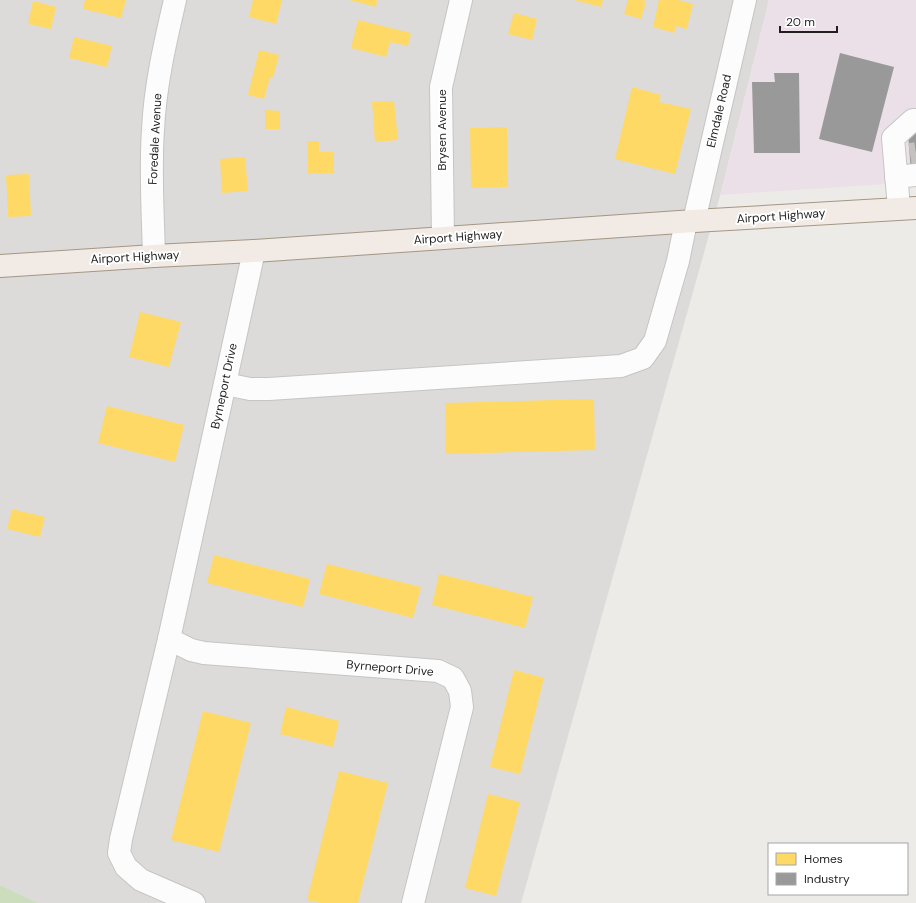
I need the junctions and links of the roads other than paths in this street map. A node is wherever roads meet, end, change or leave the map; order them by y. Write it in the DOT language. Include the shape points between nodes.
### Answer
graph roads {
  1 [pos="176,0"];
  2 [pos="462,0"];
  3 [pos="745,0"];
  4 [pos="916,120"];
  5 [pos="906,176"];
  6 [pos="907,208"];
  7 [pos="690,221"];
  8 [pos="443,238"];
  9 [pos="254,251"];
  10 [pos="154,256"];
  11 [pos="0,266"];
  12 [pos="225,384"];
  13 [pos="169,639"];
  14 [pos="194,903"];
  15 [pos="412,903"];
  1 -- 10 [label="street, Foredale Avenue" via="157,84 152,129"];
  2 -- 8 [label="street, Brysen Avenue" via="441,87"];
  3 -- 7 [label="street, Elmdale Road"];
  4 -- 5 [label="street" via="893,138 902,154"];
  5 -- 6 [label="street"];
  6 -- 7 [label="main road, Airport Highway"];
  7 -- 8 [label="main road, Airport Highway"];
  7 -- 12 [label="street, Elmdale Road" via="655,341 643,358 620,366 269,389 250,389"];
  8 -- 9 [label="main road, Airport Highway"];
  9 -- 10 [label="main road, Airport Highway"];
  9 -- 12 [label="street, Byrneport Drive"];
  10 -- 11 [label="main road, Airport Highway"];
  12 -- 13 [label="street, Byrneport Drive"];
  13 -- 14 [label="street, Byrneport Drive" via="119,853 126,867 141,880"];
  13 -- 15 [label="street, Byrneport Drive" via="191,650 204,653 438,672 452,678 460,691 462,707"];
}
